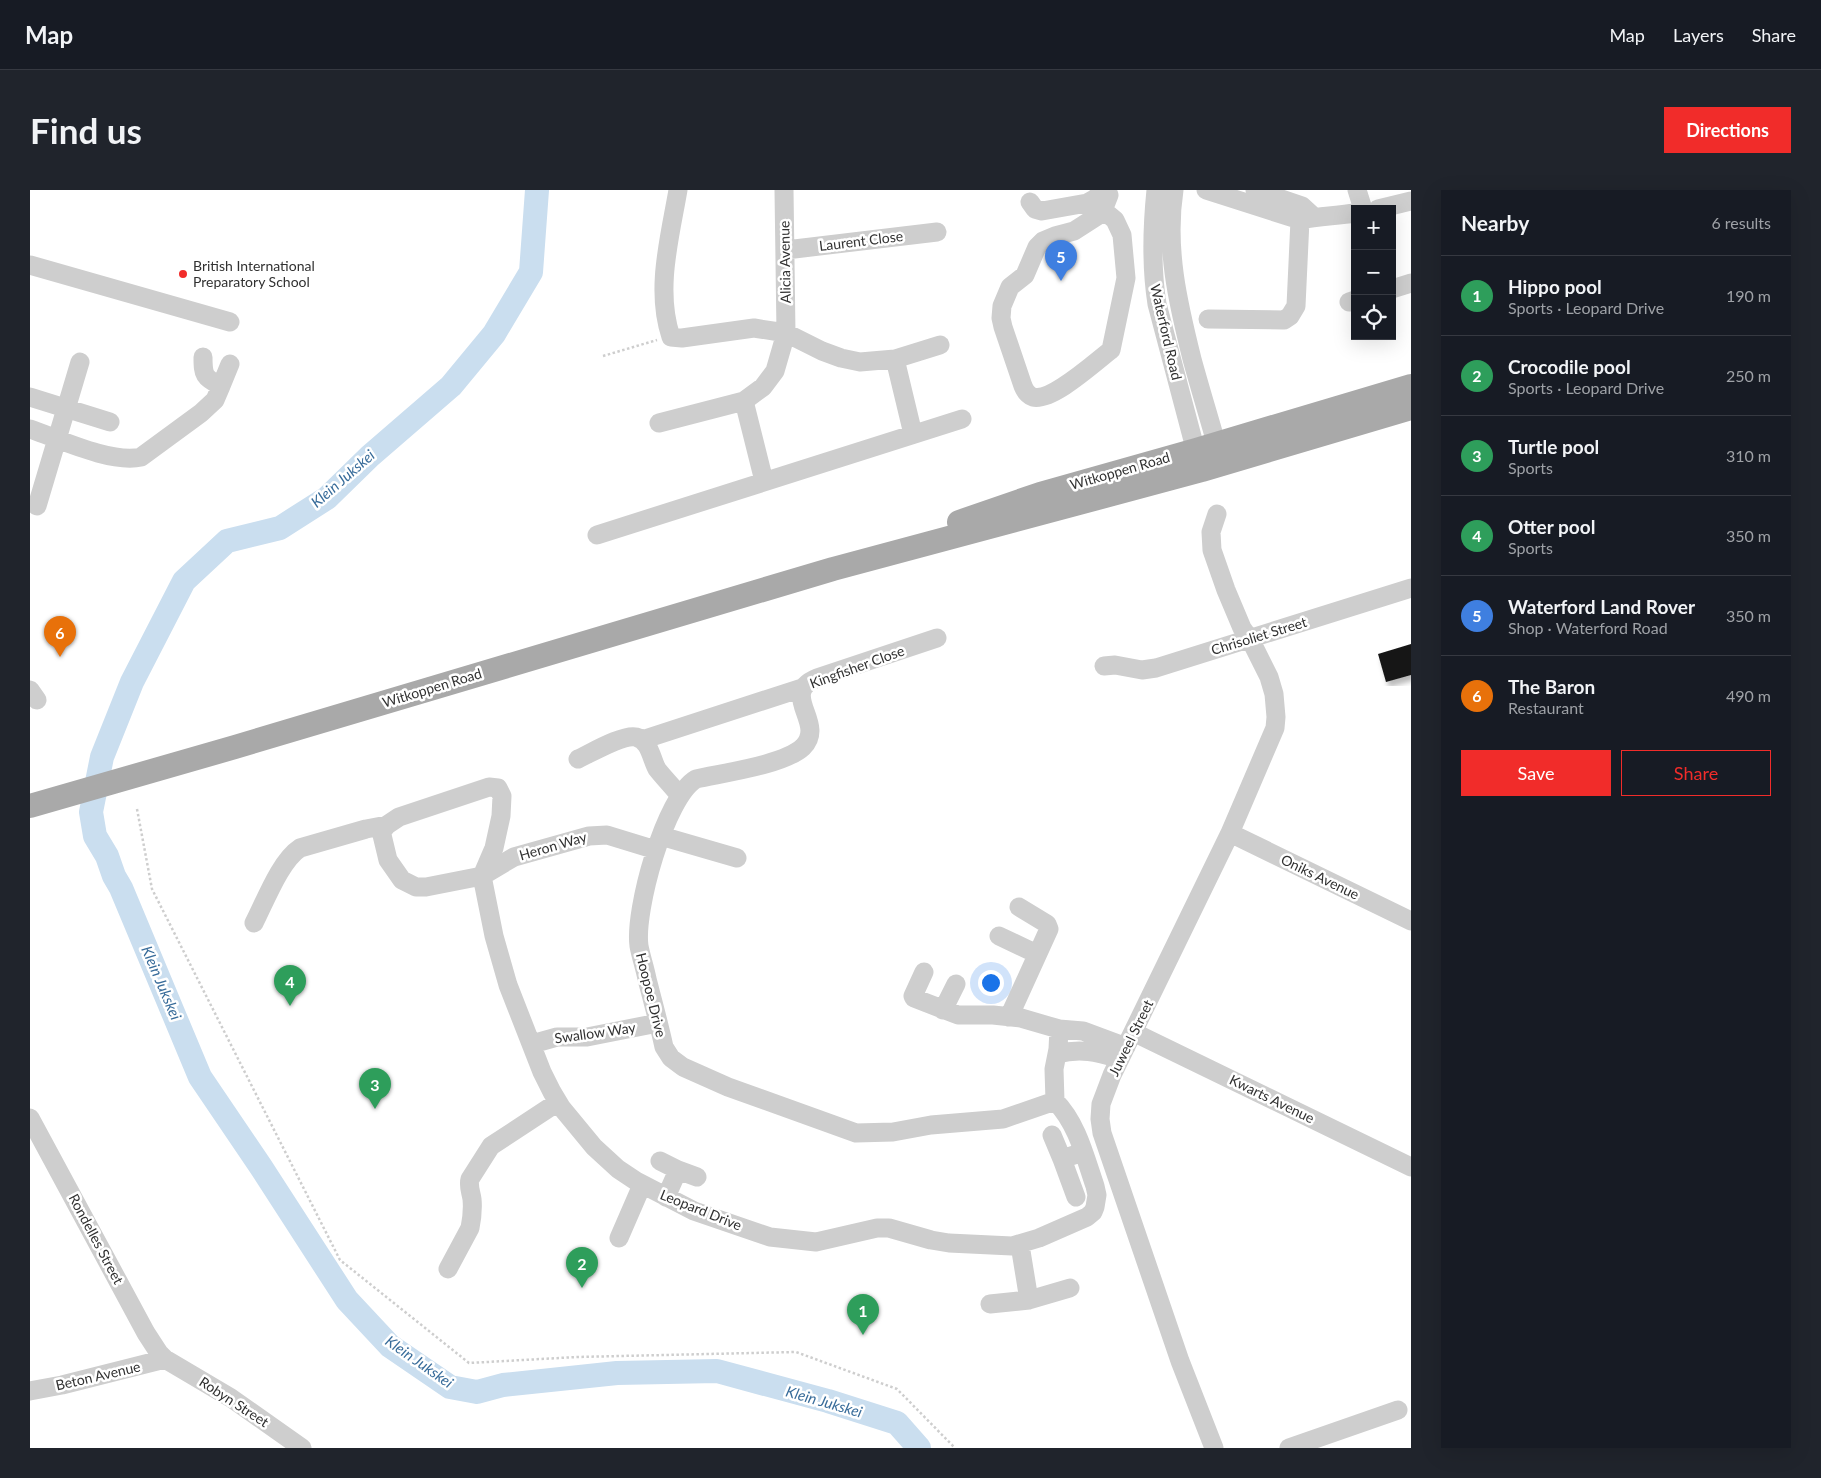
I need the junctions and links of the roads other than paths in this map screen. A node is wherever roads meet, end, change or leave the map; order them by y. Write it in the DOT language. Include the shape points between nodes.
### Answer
graph roads {
  1 [pos="678,190"];
  2 [pos="784,190"];
  3 [pos="1156,190"];
  4 [pos="1174,190"];
  5 [pos="1206,190"];
  6 [pos="1255,190"];
  7 [pos="1357,190"];
  8 [pos="1106,192"];
  9 [pos="1411,201"];
  10 [pos="1030,202"];
  11 [pos="1362,205"];
  12 [pos="1394,205"];
  13 [pos="1102,213"];
  14 [pos="1351,214"];
  15 [pos="1307,219"];
  16 [pos="937,232"];
  17 [pos="786,250"];
  18 [pos="30,265"];
  19 [pos="1411,283"];
  20 [pos="1396,288"];
  21 [pos="1208,319"];
  22 [pos="230,322"];
  23 [pos="786,333"];
  24 [pos="940,345"];
  25 [pos="203,357"];
  26 [pos="895,359"];
  27 [pos="80,362"];
  28 [pos="230,364"];
  29 [pos="221,386"];
  30 [pos="1411,386"];
  31 [pos="30,397"];
  32 [pos="744,401"];
  33 [pos="67,407"];
  34 [pos="1411,408"];
  35 [pos="962,419"];
  36 [pos="110,422"];
  37 [pos="659,423"];
  38 [pos="30,429"];
  39 [pos="913,434"];
  40 [pos="57,438"];
  41 [pos="1209,457"];
  42 [pos="764,481"];
  43 [pos="37,506"];
  44 [pos="1217,514"];
  45 [pos="597,535"];
  46 [pos="1411,588"];
  47 [pos="937,638"];
  48 [pos="1250,639"];
  49 [pos="1104,666"];
  50 [pos="802,688"];
  51 [pos="642,740"];
  52 [pos="807,742"];
  53 [pos="578,759"];
  54 [pos="680,796"];
  55 [pos="30,806"];
  56 [pos="393,821"];
  57 [pos="1230,833"];
  58 [pos="659,843"];
  59 [pos="737,858"];
  60 [pos="482,876"];
  61 [pos="1018,907"];
  62 [pos="1411,921"];
  63 [pos="254,923"];
  64 [pos="999,936"];
  65 [pos="1037,954"];
  66 [pos="924,972"];
  67 [pos="956,984"];
  68 [pos="943,1010"];
  69 [pos="1009,1017"];
  70 [pos="658,1023"];
  71 [pos="1059,1028"];
  72 [pos="532,1044"];
  73 [pos="1123,1053"];
  74 [pos="1057,1054"];
  75 [pos="1055,1101"];
  76 [pos="558,1102"];
  77 [pos="30,1118"];
  78 [pos="1052,1135"];
  79 [pos="1083,1152"];
  80 [pos="1062,1159"];
  81 [pos="660,1161"];
  82 [pos="1411,1167"];
  83 [pos="678,1170"];
  84 [pos="697,1177"];
  85 [pos="642,1184"];
  86 [pos="1076,1197"];
  87 [pos="666,1198"];
  88 [pos="619,1238"];
  89 [pos="1020,1245"];
  90 [pos="448,1269"];
  91 [pos="1070,1288"];
  92 [pos="1029,1300"];
  93 [pos="990,1304"];
  94 [pos="165,1359"];
  95 [pos="30,1391"];
  96 [pos="1398,1410"];
  97 [pos="302,1448"];
  98 [pos="1214,1448"];
  99 [pos="1289,1448"];
  1 -- 23 [label="street" via="664,281 665,314 671,336 682,338 754,328"];
  2 -- 17 [label="street, Alicia Avenue"];
  3 -- 41 [label="street, Waterford Road" via="1152,239 1157,304"];
  4 -- 41 [label="street, Waterford Road" via="1170,232 1175,287"];
  5 -- 15 [label="street"];
  6 -- 15 [label="street" via="1302,206"];
  7 -- 11 [label="street"];
  8 -- 10 [label="street" via="1087,203 1051,210 1035,209"];
  8 -- 13 [label="street"];
  9 -- 12 [label="street"];
  13 -- 13 [label="street" via="1074,231 1043,241 1025,275 1010,287 1002,306 1003,327 1022,386 1027,394 1034,397 1056,392 1110,350 1126,278 1122,235 1115,220"];
  14 -- 15 [label="street"];
  15 -- 21 [label="street" via="1296,306 1290,316 1284,320"];
  16 -- 17 [label="street, Laurent Close"];
  17 -- 23 [label="street, Alicia Avenue"];
  18 -- 22 [label="street"];
  19 -- 20 [label="street"];
  23 -- 26 [label="street" via="851,361"];
  23 -- 32 [label="street, Alicia Avenue" via="775,371 763,387"];
  24 -- 26 [label="street"];
  25 -- 29 [label="street" via="204,374"];
  26 -- 39 [label="street"];
  27 -- 33 [label="street"];
  28 -- 29 [label="street"];
  29 -- 40 [label="street" via="215,400 201,413 141,457 112,457"];
  30 -- 41 [label="main road, Witkoppen Road"];
  31 -- 33 [label="street"];
  32 -- 37 [label="street"];
  32 -- 42 [label="street"];
  33 -- 36 [label="street"];
  33 -- 40 [label="street"];
  34 -- 41 [label="main road, Witkoppen Road"];
  35 -- 39 [label="street"];
  38 -- 40 [label="street"];
  39 -- 42 [label="street"];
  40 -- 43 [label="street"];
  41 -- 55 [label="main road, Witkoppen Road" via="1003,506 833,569"];
  42 -- 45 [label="street"];
  44 -- 48 [label="street, Juweel Street" via="1211,532 1212,550 1242,628"];
  46 -- 48 [label="street, Chrisoliet Street"];
  47 -- 50 [label="street, Kingfisher Close" via="817,678"];
  48 -- 49 [label="street, Chrisoliet Street" via="1149,669"];
  48 -- 57 [label="street, Juweel Street" via="1274,694 1275,728"];
  50 -- 51 [label="street"];
  50 -- 52 [label="street, Kingfisher Close" via="810,729"];
  51 -- 53 [label="street" via="624,738"];
  51 -- 54 [label="street" via="657,768"];
  52 -- 54 [label="street, Hoopoe Drive" via="795,753 772,762 696,779"];
  54 -- 58 [label="street, Hoopoe Drive"];
  56 -- 60 [label="street, Heron Way" via="382,835 388,860 409,885 426,887"];
  56 -- 60 [label="street" via="489,787 498,788 502,796 501,816 494,848"];
  56 -- 63 [label="street" via="294,852"];
  57 -- 62 [label="street, Oniks Avenue"];
  57 -- 73 [label="street, Juweel Street"];
  58 -- 59 [label="street, Heron Way"];
  58 -- 60 [label="street, Heron Way" via="606,835 589,836 514,857"];
  58 -- 70 [label="street, Hoopoe Drive" via="647,883 638,936"];
  60 -- 72 [label="street, Leopard Drive" via="503,971"];
  61 -- 65 [label="street" via="1048,926"];
  64 -- 65 [label="street"];
  65 -- 69 [label="street"];
  66 -- 68 [label="street" via="914,998"];
  67 -- 68 [label="street"];
  68 -- 69 [label="street" via="964,1016"];
  69 -- 71 [label="street"];
  70 -- 72 [label="street, Swallow Way" via="587,1037 557,1037"];
  70 -- 75 [label="street, Hoopoe Drive" via="668,1055 683,1067 728,1087 856,1133 893,1132 1003,1118"];
  71 -- 73 [label="street" via="1083,1031"];
  71 -- 74 [label="street"];
  72 -- 76 [label="street, Leopard Drive"];
  73 -- 74 [label="street" via="1076,1050"];
  73 -- 82 [label="street, Kwarts Avenue"];
  73 -- 98 [label="street, Juweel Street" via="1102,1104 1102,1133 1180,1361"];
  74 -- 75 [label="street"];
  75 -- 79 [label="street" via="1073,1125"];
  76 -- 85 [label="street, Leopard Drive" via="594,1147 618,1169"];
  76 -- 90 [label="street" via="488,1150 470,1179 472,1221"];
  77 -- 94 [label="street, Rondelles Street" via="146,1333"];
  78 -- 80 [label="street"];
  79 -- 80 [label="street"];
  79 -- 89 [label="street, Leopard Drive" via="1096,1192 1093,1212 1082,1220"];
  80 -- 86 [label="street"];
  81 -- 83 [label="street"];
  83 -- 84 [label="street"];
  83 -- 87 [label="street"];
  85 -- 87 [label="street, Leopard Drive"];
  85 -- 88 [label="street"];
  87 -- 89 [label="street, Leopard Drive" via="763,1235 785,1239 816,1242 889,1228 949,1243"];
  89 -- 92 [label="street"];
  91 -- 92 [label="street"];
  92 -- 93 [label="street"];
  94 -- 95 [label="street, Beton Avenue"];
  94 -- 97 [label="street, Robyn Street" via="238,1403"];
  96 -- 99 [label="street"];
}
